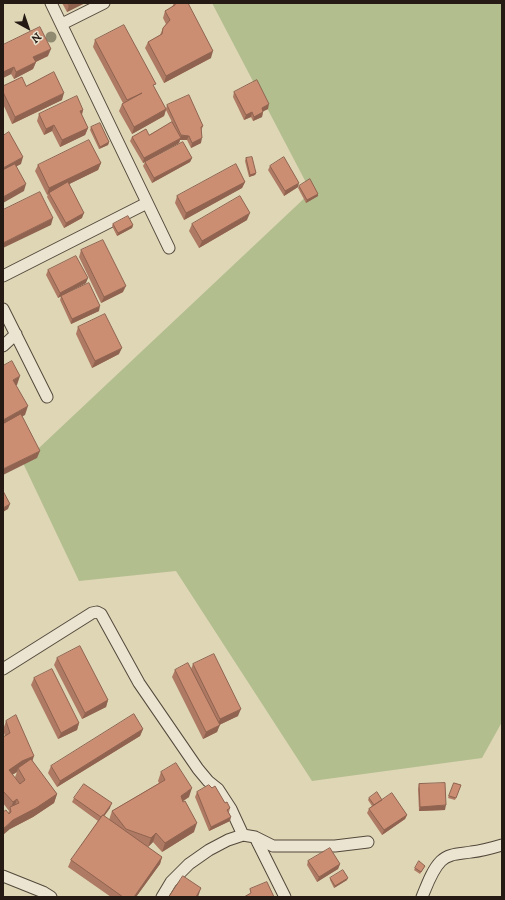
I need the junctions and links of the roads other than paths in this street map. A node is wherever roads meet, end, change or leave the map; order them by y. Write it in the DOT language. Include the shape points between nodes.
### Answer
graph roads {
  1 [pos="52,3"];
  2 [pos="104,3"];
  3 [pos="62,24"];
  4 [pos="147,203"];
  5 [pos="169,248"];
  6 [pos="3,276"];
  7 [pos="3,309"];
  8 [pos="16,334"];
  9 [pos="3,346"];
  10 [pos="48,397"];
  11 [pos="3,669"];
  12 [pos="243,835"];
  13 [pos="255,837"];
  14 [pos="368,842"];
  15 [pos="502,845"];
  16 [pos="3,876"];
  17 [pos="51,897"];
  18 [pos="162,897"];
  19 [pos="286,897"];
  20 [pos="422,897"];
  1 -- 3 [label="street"];
  2 -- 3 [label="street"];
  3 -- 4 [label="street"];
  4 -- 5 [label="street"];
  4 -- 6 [label="street"];
  7 -- 8 [label="street"];
  8 -- 9 [label="street"];
  8 -- 10 [label="street"];
  11 -- 12 [label="street" via="92,613 101,614 140,683 198,769 218,789"];
  12 -- 13 [label="street"];
  12 -- 18 [label="street" via="209,850 189,864"];
  13 -- 14 [label="street" via="272,846 335,846"];
  13 -- 19 [label="street"];
  15 -- 20 [label="street" via="452,854 442,860"];
  16 -- 17 [label="street"];
}
